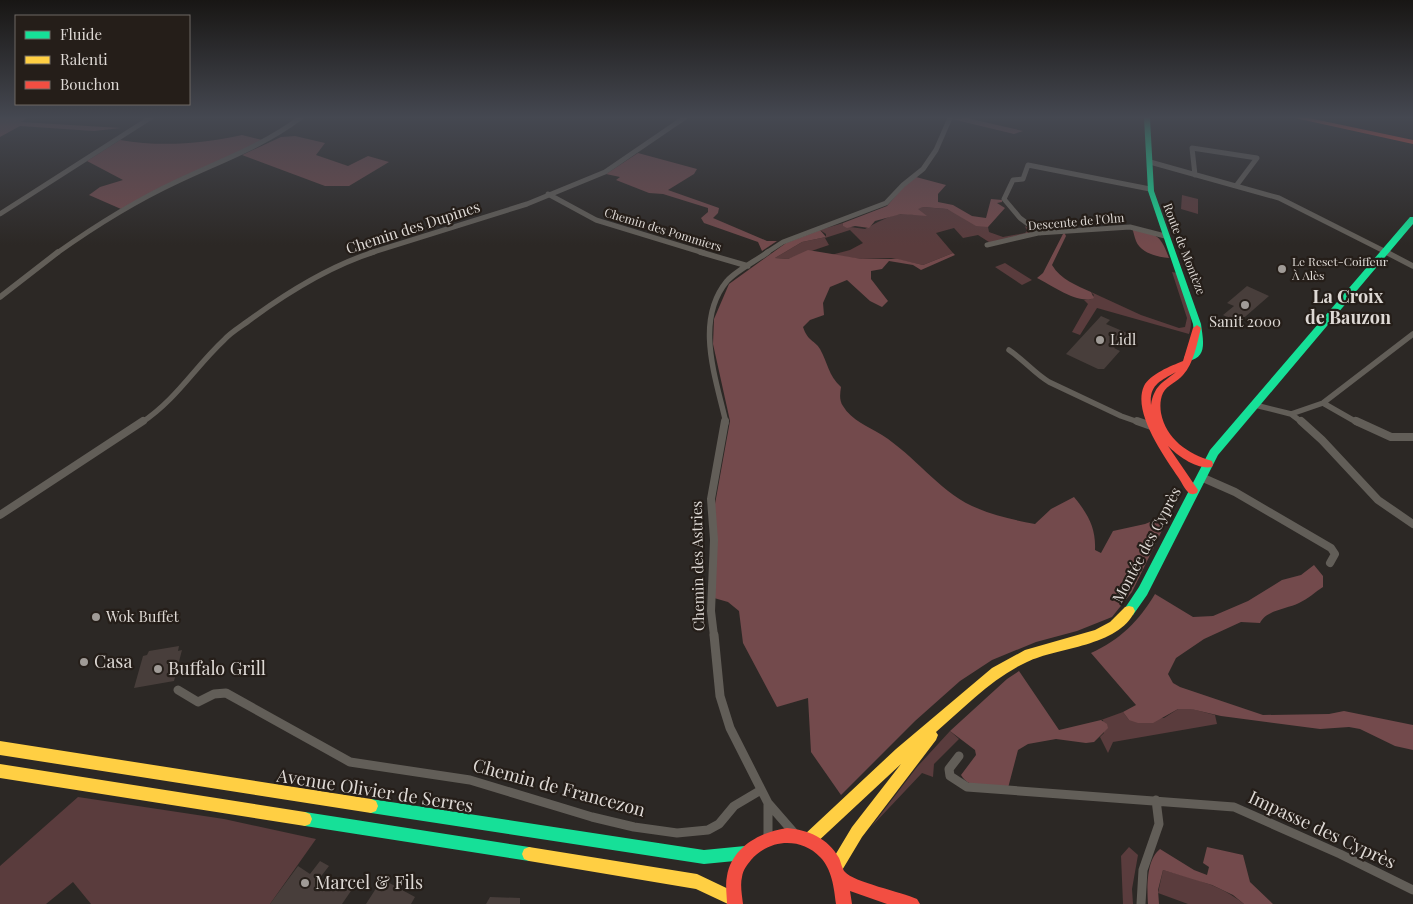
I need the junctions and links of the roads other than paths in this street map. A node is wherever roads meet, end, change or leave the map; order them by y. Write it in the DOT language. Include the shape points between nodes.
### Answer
graph roads {
  1 [pos="84,160"];
  2 [pos="225,160"];
  3 [pos="622,160"];
  4 [pos="929,160"];
  5 [pos="1193,160"];
  6 [pos="1255,160"];
  7 [pos="1150,162"];
  8 [pos="1195,175"];
  9 [pos="1236,186"];
  10 [pos="1150,189"];
  11 [pos="548,194"];
  12 [pos="0,214"];
  13 [pos="1413,219"];
  14 [pos="1040,233"];
  15 [pos="1166,236"];
  16 [pos="988,245"];
  17 [pos="1385,252"];
  18 [pos="748,266"];
  19 [pos="1413,266"];
  20 [pos="0,297"];
  21 [pos="1413,334"];
  22 [pos="1009,350"];
  23 [pos="1322,403"];
  24 [pos="1255,405"];
  25 [pos="1291,414"];
  26 [pos="1159,428"];
  27 [pos="1413,437"];
  28 [pos="1208,464"];
  29 [pos="1201,478"];
  30 [pos="1193,490"];
  31 [pos="0,515"];
  32 [pos="1413,524"];
  33 [pos="1330,564"];
  34 [pos="178,690"];
  35 [pos="937,725"];
  36 [pos="0,748"];
  37 [pos="959,756"];
  38 [pos="0,771"];
  39 [pos="761,790"];
  40 [pos="1156,800"];
  41 [pos="768,803"];
  42 [pos="795,834"];
  43 [pos="768,836"];
  44 [pos="809,840"];
  45 [pos="745,853"];
  46 [pos="836,867"];
  47 [pos="841,878"];
  48 [pos="1413,890"];
  49 [pos="734,902"];
  50 [pos="908,903"];
  51 [pos="844,904"];
  52 [pos="886,904"];
  53 [pos="1141,904"];
  1 -- 12 [label="street"];
  2 -- 20 [label="street" via="119,212"];
  3 -- 11 [label="street, Chemin des Dupines" via="605,172"];
  4 -- 18 [label="street, Chemin des Astries" via="886,203 783,242"];
  5 -- 8 [label="street"];
  6 -- 9 [label="street"];
  7 -- 8 [label="street"];
  7 -- 10 [label="main road, Route de Montèze"];
  8 -- 9 [label="street"];
  9 -- 17 [label="street" via="1281,199"];
  10 -- 14 [label="street" via="1028,165 1023,179 1012,180 1004,199 1027,226"];
  10 -- 15 [label="main road, Route de Montèze"];
  11 -- 18 [label="street, Chemin des Pommiers" via="620,229"];
  11 -- 31 [label="street, Chemin des Dupines" via="527,204 362,256 326,272 273,303 224,339 157,412"];
  13 -- 17 [label="main road, Montée des Cyprès"];
  14 -- 15 [label="street, Descente de l'Olm" via="1130,227"];
  14 -- 16 [label="street, Descente de l'Olm"];
  15 -- 26 [label="main road, Route de Montèze" via="1189,294 1197,328 1180,374 1156,397"];
  17 -- 19 [label="street"];
  17 -- 24 [label="main road, Montée des Cyprès"];
  18 -- 39 [label="street, Chemin des Astries" via="728,280 710,319 710,351 726,424 711,499 714,540 711,611 720,696 730,728"];
  21 -- 23 [label="street"];
  22 -- 26 [label="street" via="1048,382 1121,416"];
  23 -- 25 [label="street"];
  23 -- 27 [label="street" via="1388,437 1401,440"];
  24 -- 25 [label="street"];
  24 -- 28 [label="main road, Montée des Cyprès"];
  25 -- 32 [label="street" via="1306,425 1380,503"];
  26 -- 28 [label="main road, Route de Montèze" via="1184,455"];
  26 -- 30 [label="main road, Route de Montèze" via="1168,453"];
  28 -- 29 [label="main road, Montée des Cyprès"];
  29 -- 30 [label="main road, Montée des Cyprès"];
  29 -- 33 [label="street, Montée des Cyprès" via="1235,492 1331,548 1335,554"];
  30 -- 35 [label="main road, Montée des Cyprès" via="1138,600 1119,624 1098,636 1055,647 1005,666"];
  34 -- 39 [label="street, Chemin de Francezon" via="198,702 214,694 226,693 350,762 470,780 643,828 677,833 708,830 719,824 734,806"];
  35 -- 44 [label="main road, Montée des Cyprès" via="902,753"];
  35 -- 46 [label="main road, Montée des Cyprès" via="917,757 849,841"];
  36 -- 45 [label="main road, Avenue Olivier de Serres" via="657,851 704,856"];
  37 -- 40 [label="street, Impasse des Cyprès" via="950,769 950,776 967,787"];
  38 -- 49 [label="main road" via="662,875 697,882"];
  39 -- 41 [label="street, Chemin des Astries"];
  40 -- 48 [label="street, Impasse des Cyprès" via="1236,808"];
  40 -- 53 [label="street" via="1159,824 1143,870"];
  41 -- 42 [label="street, Chemin des Astries"];
  41 -- 43 [label="street, Chemin des Astries"];
  42 -- 43 [label="main road"];
  42 -- 44 [label="main road"];
  43 -- 45 [label="main road"];
  44 -- 46 [label="main road" via="824,851"];
  45 -- 49 [label="main road" via="736,874"];
  46 -- 47 [label="main road"];
  47 -- 50 [label="main road" via="857,887"];
  47 -- 51 [label="main road"];
  50 -- 52 [label="main road"];
}
